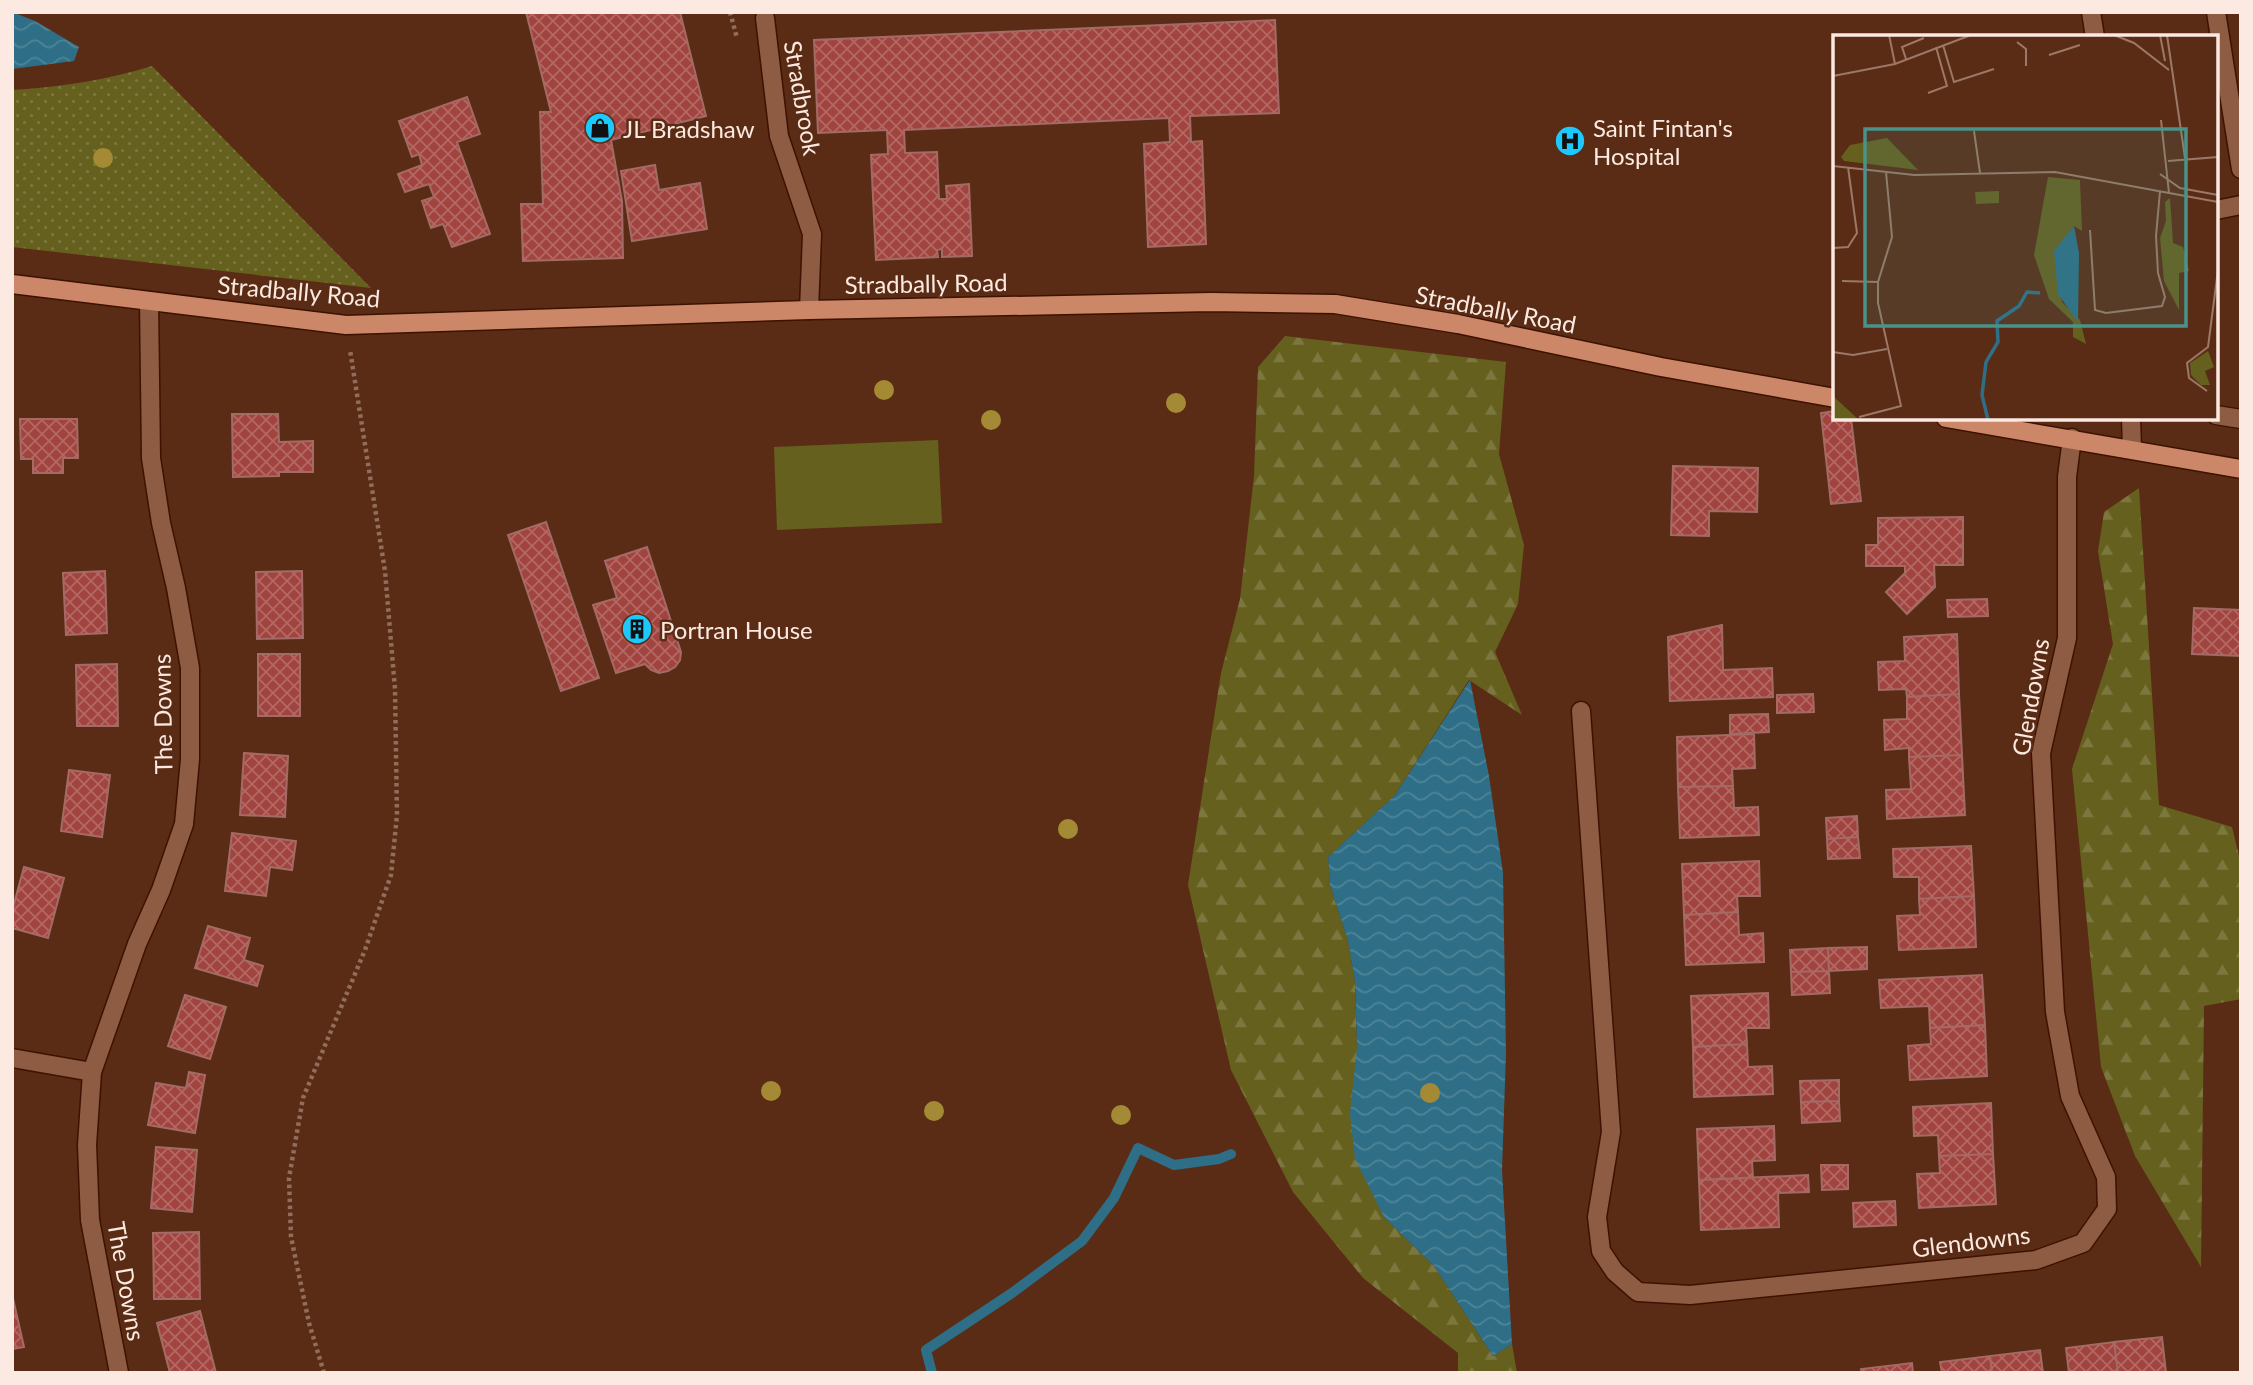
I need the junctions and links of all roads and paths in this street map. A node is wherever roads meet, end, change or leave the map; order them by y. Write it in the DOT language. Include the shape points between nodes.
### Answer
graph roads {
  1 [pos="2091,12"];
  2 [pos="2216,12"];
  3 [pos="765,18"];
  4 [pos="2095,35"];
  5 [pos="2241,169"];
  6 [pos="2241,205"];
  7 [pos="2218,210"];
  8 [pos="12,284"];
  9 [pos="149,301"];
  10 [pos="809,310"];
  11 [pos="346,325"];
  12 [pos="1833,398"];
  13 [pos="2218,415"];
  14 [pos="2241,419"];
  15 [pos="1960,420"];
  16 [pos="2132,420"];
  17 [pos="2072,438"];
  18 [pos="2132,449"];
  19 [pos="2241,469"];
  20 [pos="1581,710"];
  21 [pos="12,1058"];
  22 [pos="92,1072"];
  23 [pos="119,1373"];
  24 [pos="324,1373"];
  1 -- 4 [label="street"];
  2 -- 5 [label="street"];
  3 -- 10 [label="street, Stradbrook" via="779,136 812,234"];
  6 -- 7 [label="street"];
  8 -- 9 [label="main road, Stradbally Road"];
  9 -- 11 [label="main road, Stradbally Road"];
  9 -- 22 [label="street, The Downs" via="151,458 190,668 190,759 184,824"];
  10 -- 11 [label="main road, Stradbally Road"];
  10 -- 12 [label="main road, Stradbally Road" via="1335,304"];
  11 -- 24 [label="path" via="385,570 395,690 397,815 391,875 303,1098 289,1178 291,1237"];
  13 -- 14 [label="street"];
  15 -- 17 [label="main road"];
  16 -- 18 [label="street"];
  17 -- 18 [label="main road"];
  17 -- 20 [label="street, Glendowns" via="2067,477 2067,638 2041,753 2055,1012 2070,1096 2106,1177 2107,1209 2082,1243 2036,1260 1690,1295 1638,1292 1615,1272 1601,1251 1597,1217 1611,1132"];
  18 -- 19 [label="main road"];
  21 -- 22 [label="street"];
  22 -- 23 [label="street, The Downs" via="87,1145 90,1220"];
}
